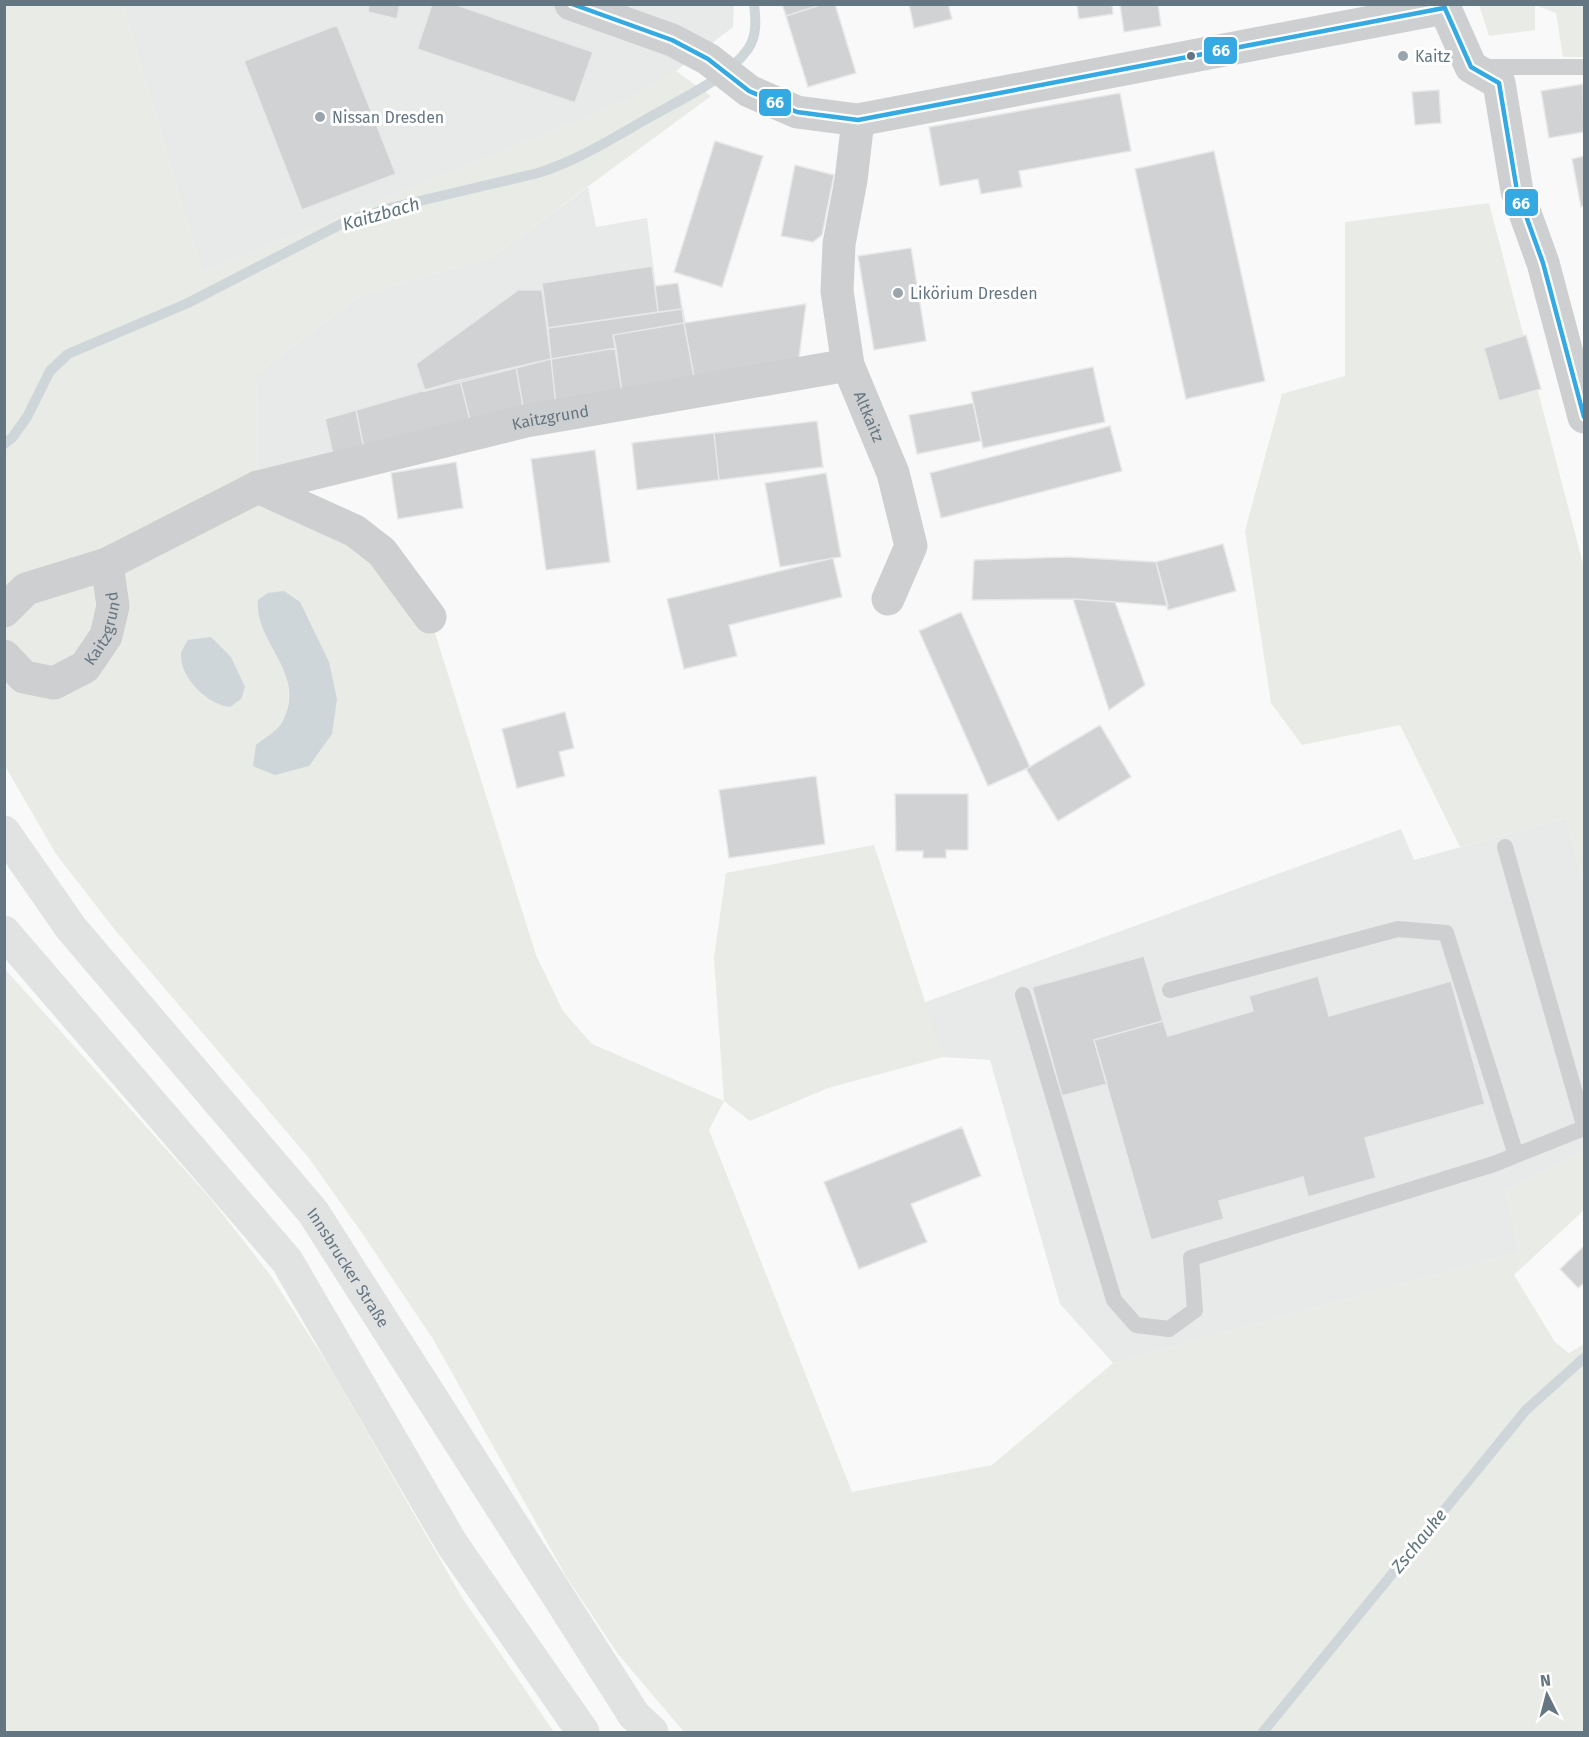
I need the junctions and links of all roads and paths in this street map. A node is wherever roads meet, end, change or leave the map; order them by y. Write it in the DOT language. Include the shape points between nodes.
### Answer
graph roads {
  1 [pos="571,4"];
  2 [pos="1443,6"];
  3 [pos="1471,67"];
  4 [pos="1584,67"];
  5 [pos="858,120"];
  6 [pos="848,365"];
  7 [pos="1584,417"];
  8 [pos="258,487"];
  9 [pos="107,564"];
  10 [pos="888,599"];
  11 [pos="4,611"];
  12 [pos="430,617"];
  13 [pos="4,656"];
  14 [pos="4,832"];
  15 [pos="1505,847"];
  16 [pos="4,933"];
  17 [pos="1170,990"];
  18 [pos="1023,995"];
  19 [pos="1584,1126"];
  20 [pos="1516,1155"];
  21 [pos="583,1732"];
  22 [pos="652,1732"];
  1 -- 5 [label="street" via="672,40 708,59 749,91 797,112"];
  2 -- 3 [label="street"];
  2 -- 5 [label="street"];
  3 -- 4 [label="lane"];
  3 -- 7 [label="street" via="1499,83 1517,191 1544,263"];
  5 -- 6 [label="street, Altkaitz" via="839,244 837,291"];
  6 -- 8 [label="street, Kaitzgrund" via="526,421"];
  6 -- 10 [label="street, Altkaitz" via="893,473 911,546"];
  8 -- 9 [label="street, Kaitzgrund"];
  8 -- 12 [label="street" via="355,531 382,552"];
  9 -- 11 [label="street, Kaitzgrund" via="26,589"];
  9 -- 13 [label="street, Kaitzgrund" via="113,606 106,636 85,667 54,682 24,677"];
  14 -- 22 [label="main road, Innsbrucker Straße" via="71,928 313,1212 634,1715"];
  15 -- 19 [label="lane"];
  16 -- 21 [label="main road" via="287,1261 452,1544"];
  17 -- 20 [label="lane" via="1398,929 1446,933"];
  18 -- 20 [label="lane" via="1114,1300 1136,1325 1169,1329 1195,1310 1191,1258"];
  19 -- 20 [label="lane"];
}
